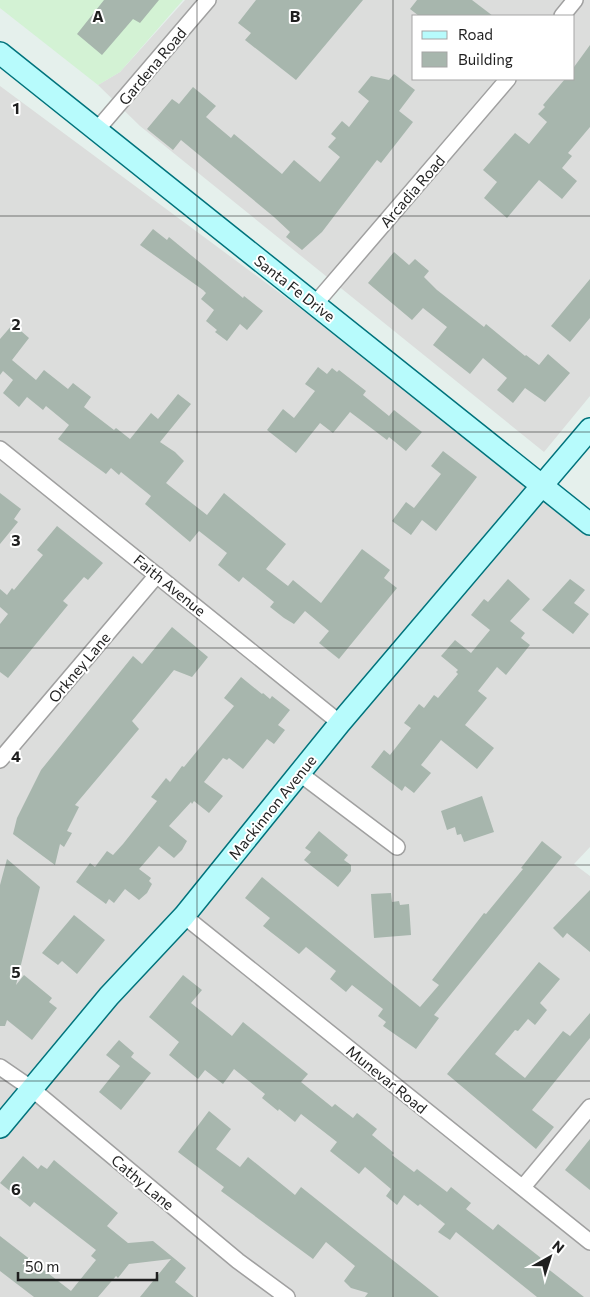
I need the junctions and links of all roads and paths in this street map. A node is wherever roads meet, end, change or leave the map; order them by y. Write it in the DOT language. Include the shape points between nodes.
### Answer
graph roads {
  1 [pos="208,0"];
  2 [pos="576,0"];
  3 [pos="563,15"];
  4 [pos="0,53"];
  5 [pos="507,80"];
  6 [pos="96,131"];
  7 [pos="315,304"];
  8 [pos="590,429"];
  9 [pos="0,449"];
  10 [pos="542,486"];
  11 [pos="590,524"];
  12 [pos="157,575"];
  13 [pos="340,723"];
  14 [pos="0,760"];
  15 [pos="299,773"];
  16 [pos="397,847"];
  17 [pos="184,916"];
  18 [pos="0,1068"];
  19 [pos="32,1089"];
  20 [pos="590,1107"];
  21 [pos="0,1127"];
  22 [pos="523,1187"];
  23 [pos="590,1242"];
  24 [pos="287,1297"];
  1 -- 6 [label="street, Gardena Road"];
  2 -- 3 [label="street"];
  4 -- 6 [label="street, Santa Fe Drive"];
  5 -- 7 [label="street, Arcadia Road"];
  6 -- 7 [label="street, Santa Fe Drive"];
  7 -- 10 [label="street, Santa Fe Drive"];
  8 -- 10 [label="street, Mackinnon Avenue"];
  9 -- 12 [label="street, Faith Avenue"];
  10 -- 11 [label="street, Santa Fe Drive"];
  10 -- 13 [label="street, Mackinnon Avenue"];
  12 -- 13 [label="street, Faith Avenue"];
  12 -- 14 [label="street, Orkney Lane"];
  13 -- 15 [label="street, Mackinnon Avenue"];
  15 -- 16 [label="street"];
  15 -- 17 [label="street, Mackinnon Avenue"];
  17 -- 19 [label="street, Mackinnon Avenue" via="109,996"];
  17 -- 22 [label="street, Munevar Road"];
  18 -- 19 [label="street, Cathy Lane"];
  19 -- 21 [label="street, Mackinnon Avenue"];
  19 -- 24 [label="street, Cathy Lane"];
  20 -- 22 [label="street"];
  22 -- 23 [label="street, Munevar Road"];
}
